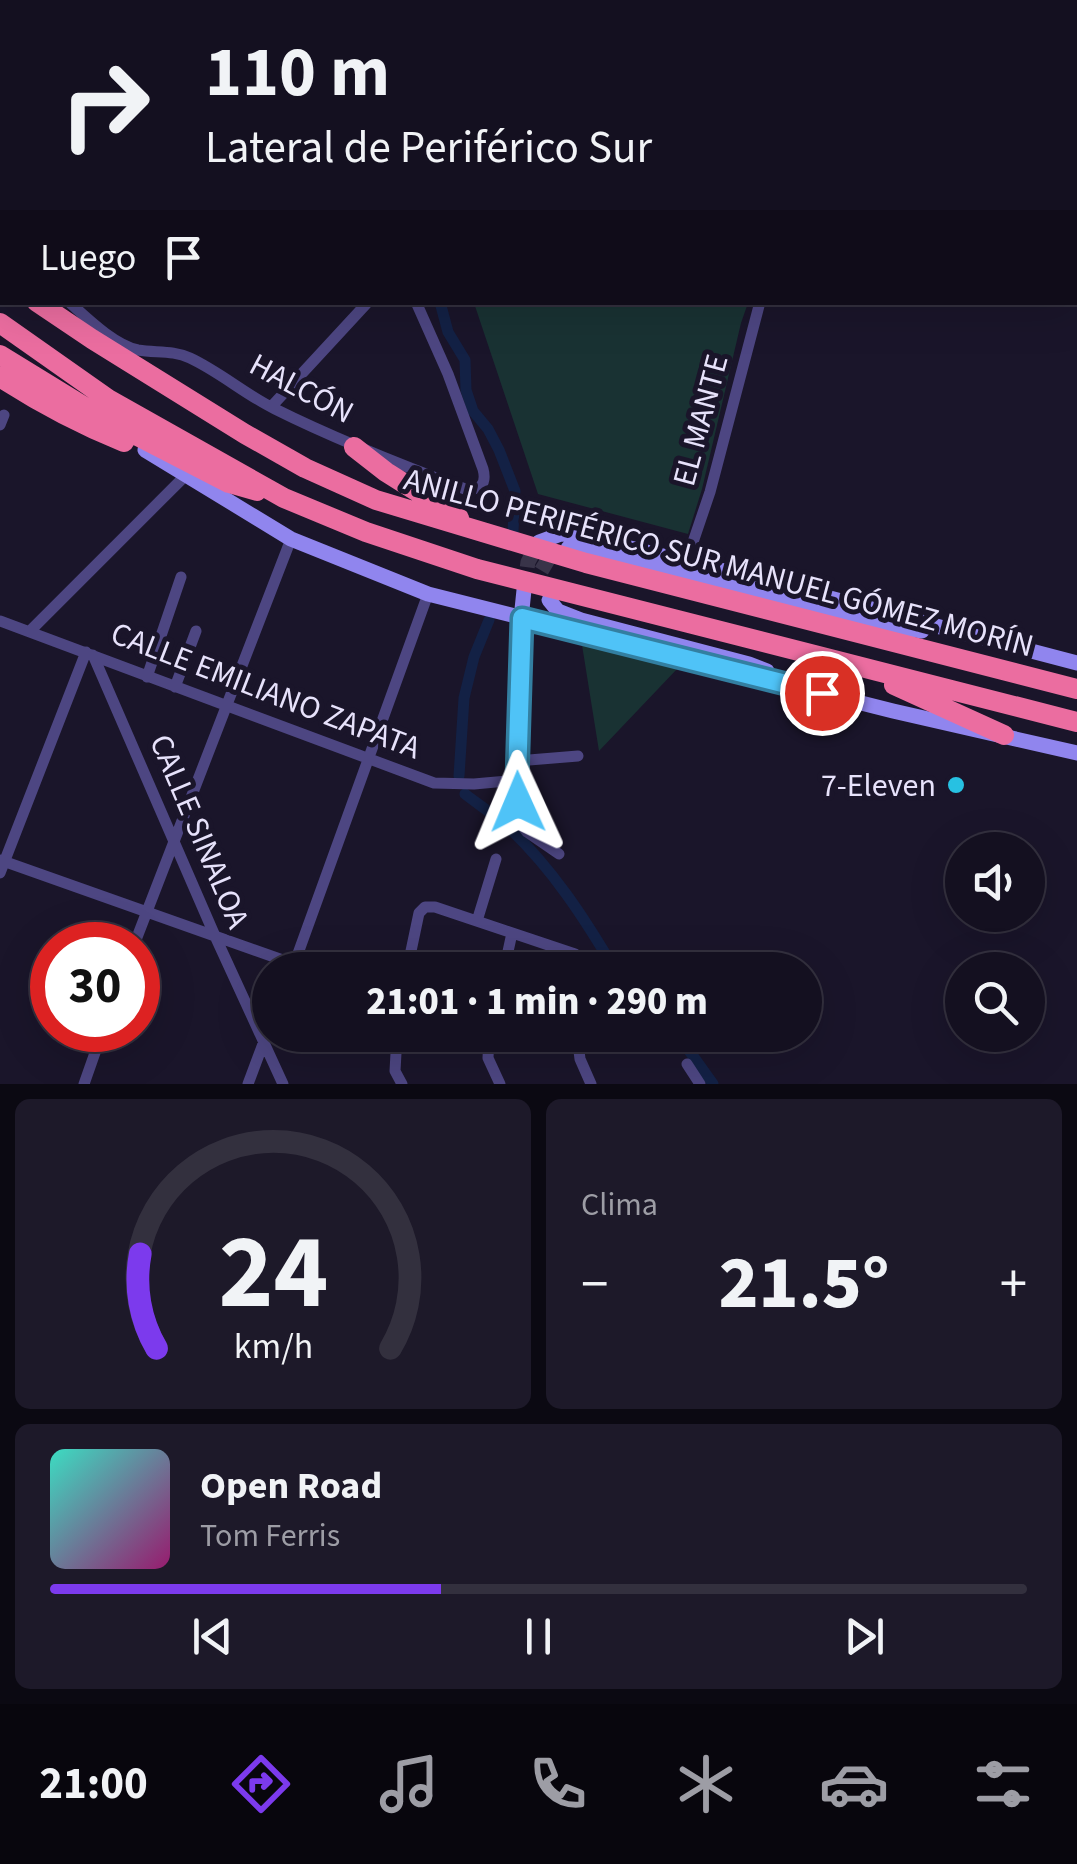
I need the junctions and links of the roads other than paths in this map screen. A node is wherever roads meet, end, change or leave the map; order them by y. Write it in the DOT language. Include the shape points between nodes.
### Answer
graph roads {
  1 [pos="72,305"];
  2 [pos="365,305"];
  3 [pos="417,305"];
  4 [pos="759,305"];
  5 [pos="42,306"];
  6 [pos="0,323"];
  7 [pos="98,328"];
  8 [pos="0,335"];
  9 [pos="0,355"];
  10 [pos="0,368"];
  11 [pos="0,377"];
  12 [pos="105,408"];
  13 [pos="271,408"];
  14 [pos="354,447"];
  15 [pos="144,450"];
  16 [pos="186,475"];
  17 [pos="486,534"];
  18 [pos="291,539"];
  19 [pos="539,542"];
  20 [pos="568,548"];
  21 [pos="690,552"];
  22 [pos="182,577"];
  23 [pos="524,590"];
  24 [pos="428,594"];
  25 [pos="549,600"];
  26 [pos="522,618"];
  27 [pos="0,621"];
  28 [pos="196,630"];
  29 [pos="30,631"];
  30 [pos="996,642"];
  31 [pos="89,653"];
  32 [pos="948,657"];
  33 [pos="847,663"];
  34 [pos="1077,664"];
  35 [pos="147,676"];
  36 [pos="1077,678"];
  37 [pos="175,687"];
  38 [pos="1077,690"];
  39 [pos="822,693"];
  40 [pos="225,706"];
  41 [pos="1077,722"];
  42 [pos="1004,735"];
  43 [pos="1077,752"];
  44 [pos="578,756"];
  45 [pos="369,758"];
  46 [pos="518,761"];
  47 [pos="517,780"];
  48 [pos="175,842"];
  49 [pos="559,854"];
  50 [pos="496,859"];
  51 [pos="1,865"];
  52 [pos="146,912"];
  53 [pos="477,921"];
  54 [pos="142,922"];
  55 [pos="512,933"];
  56 [pos="215,936"];
  57 [pos="256,952"];
  58 [pos="299,952"];
  59 [pos="411,952"];
  60 [pos="508,952"];
  61 [pos="570,952"];
  62 [pos="252,1017"];
  63 [pos="95,1052"];
  64 [pos="259,1052"];
  65 [pos="268,1052"];
  66 [pos="397,1052"];
  67 [pos="488,1052"];
  68 [pos="579,1052"];
  69 [pos="687,1064"];
  70 [pos="84,1084"];
  71 [pos="248,1084"];
  72 [pos="283,1084"];
  73 [pos="402,1084"];
  74 [pos="500,1084"];
  75 [pos="592,1084"];
  76 [pos="700,1084"];
  1 -- 7 [label="street, HALCÓN"];
  2 -- 13 [label="street"];
  3 -- 14 [label="street, HALCÓN" via="483,469 483,486 465,489"];
  4 -- 21 [label="street, EL MANTE"];
  5 -- 7 [label="highway"];
  5 -- 17 [label="highway, ANILLO PERIFÉRICO SUR MANUEL GÓMEZ MORÍN" via="305,468 376,500"];
  6 -- 12 [label="highway, ANILLO PERIFÉRICO SUR MANUEL GÓMEZ MORÍN"];
  7 -- 13 [label="street, HALCÓN" via="130,347 189,358"];
  8 -- 12 [label="highway"];
  9 -- 12 [label="highway"];
  10 -- 15 [label="highway"];
  11 -- 15 [label="highway" via="78,423"];
  12 -- 15 [label="highway"];
  12 -- 33 [label="highway, ANILLO PERIFÉRICO SUR MANUEL GÓMEZ MORÍN" via="366,532 477,568"];
  13 -- 14 [label="street, HALCÓN"];
  14 -- 17 [label="highway"];
  15 -- 16 [label="street"];
  16 -- 18 [label="street"];
  16 -- 29 [label="street"];
  17 -- 32 [label="highway, ANILLO PERIFÉRICO SUR MANUEL GÓMEZ MORÍN"];
  18 -- 24 [label="street"];
  18 -- 40 [label="street"];
  19 -- 30 [label="street" via="577,535"];
  20 -- 30 [label="street" via="890,626"];
  22 -- 35 [label="street"];
  23 -- 26 [label="street"];
  24 -- 26 [label="street"];
  24 -- 45 [label="street"];
  25 -- 39 [label="street" via="581,620 749,664"];
  26 -- 39 [label="street"];
  26 -- 46 [label="street"];
  27 -- 29 [label="street, CALLE EMILIANO ZAPATA"];
  28 -- 37 [label="street"];
  29 -- 31 [label="street, CALLE EMILIANO ZAPATA"];
  30 -- 34 [label="street"];
  31 -- 35 [label="street, CALLE EMILIANO ZAPATA"];
  31 -- 48 [label="street, CALLE SINALOA"];
  31 -- 51 [label="street"];
  32 -- 36 [label="highway"];
  32 -- 38 [label="highway, ANILLO PERIFÉRICO SUR MANUEL GÓMEZ MORÍN"];
  33 -- 41 [label="highway, ANILLO PERIFÉRICO SUR MANUEL GÓMEZ MORÍN"];
  33 -- 42 [label="highway"];
  35 -- 37 [label="street, CALLE EMILIANO ZAPATA"];
  37 -- 40 [label="street, CALLE EMILIANO ZAPATA"];
  39 -- 42 [label="street"];
  40 -- 45 [label="street, CALLE EMILIANO ZAPATA"];
  40 -- 48 [label="street"];
  42 -- 43 [label="street"];
  44 -- 46 [label="street"];
  45 -- 47 [label="street, CALLE EMILIANO ZAPATA" via="434,783"];
  45 -- 58 [label="street"];
  46 -- 47 [label="street"];
  47 -- 49 [label="street" via="520,824"];
  48 -- 52 [label="street"];
  48 -- 56 [label="street, CALLE SINALOA"];
  50 -- 53 [label="street"];
  51 -- 52 [label="street"];
  52 -- 54 [label="street"];
  52 -- 56 [label="street"];
  53 -- 55 [label="street"];
  53 -- 59 [label="street" via="425,907"];
  55 -- 60 [label="street"];
  55 -- 61 [label="street"];
  56 -- 57 [label="street"];
  56 -- 62 [label="street, CALLE SINALOA"];
  63 -- 70 [label="street"];
  64 -- 71 [label="street"];
  65 -- 72 [label="street, CALLE SINALOA"];
  66 -- 73 [label="street"];
  67 -- 74 [label="street"];
  68 -- 75 [label="street"];
  69 -- 76 [label="street"];
}
